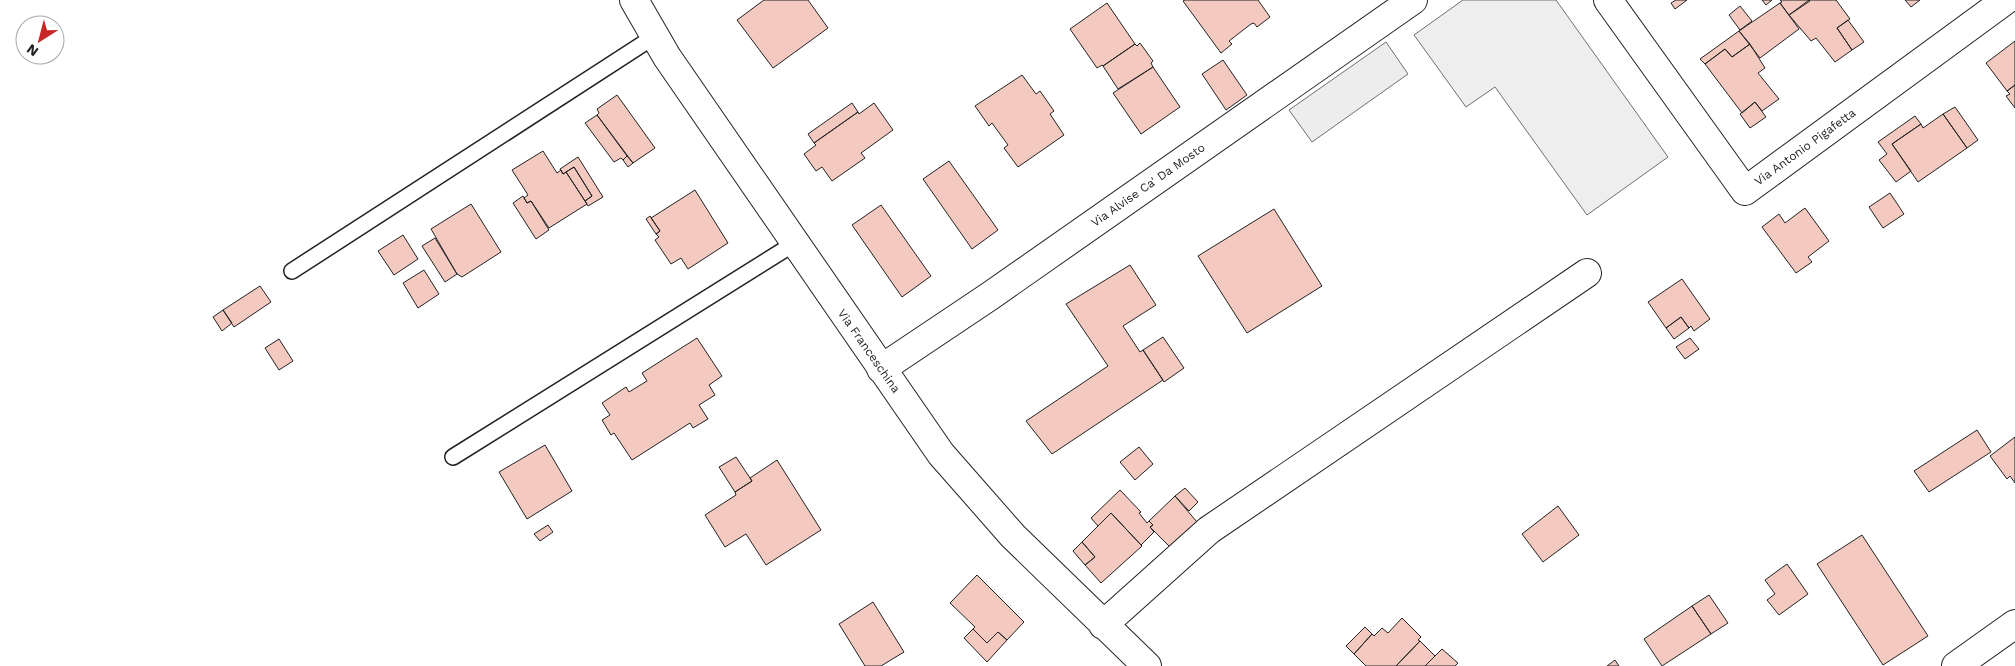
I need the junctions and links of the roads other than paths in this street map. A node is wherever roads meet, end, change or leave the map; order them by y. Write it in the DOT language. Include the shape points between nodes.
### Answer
graph roads {
  1 [pos="634,0"];
  2 [pos="1413,0"];
  3 [pos="1608,0"];
  4 [pos="2006,0"];
  5 [pos="655,36"];
  6 [pos="794,243"];
  7 [pos="292,271"];
  8 [pos="1588,273"];
  9 [pos="881,369"];
  10 [pos="453,458"];
  11 [pos="2015,624"];
  12 [pos="1103,625"];
  13 [pos="1147,666"];
  14 [pos="1956,666"];
  1 -- 5 [label="street, Via Franceschina"];
  2 -- 9 [label="street, Via Alvise Ca' Da Mosto"];
  3 -- 4 [label="street, Via Antonio Pigafetta" via="1745,191"];
  5 -- 6 [label="street, Via Franceschina"];
  5 -- 7 [label="lane"];
  6 -- 9 [label="street, Via Franceschina"];
  6 -- 10 [label="lane"];
  8 -- 12 [label="street" via="1209,530"];
  9 -- 12 [label="street, Via Franceschina" via="941,454 1013,536"];
  11 -- 14 [label="street"];
  12 -- 13 [label="street, Via Franceschina"];
}
